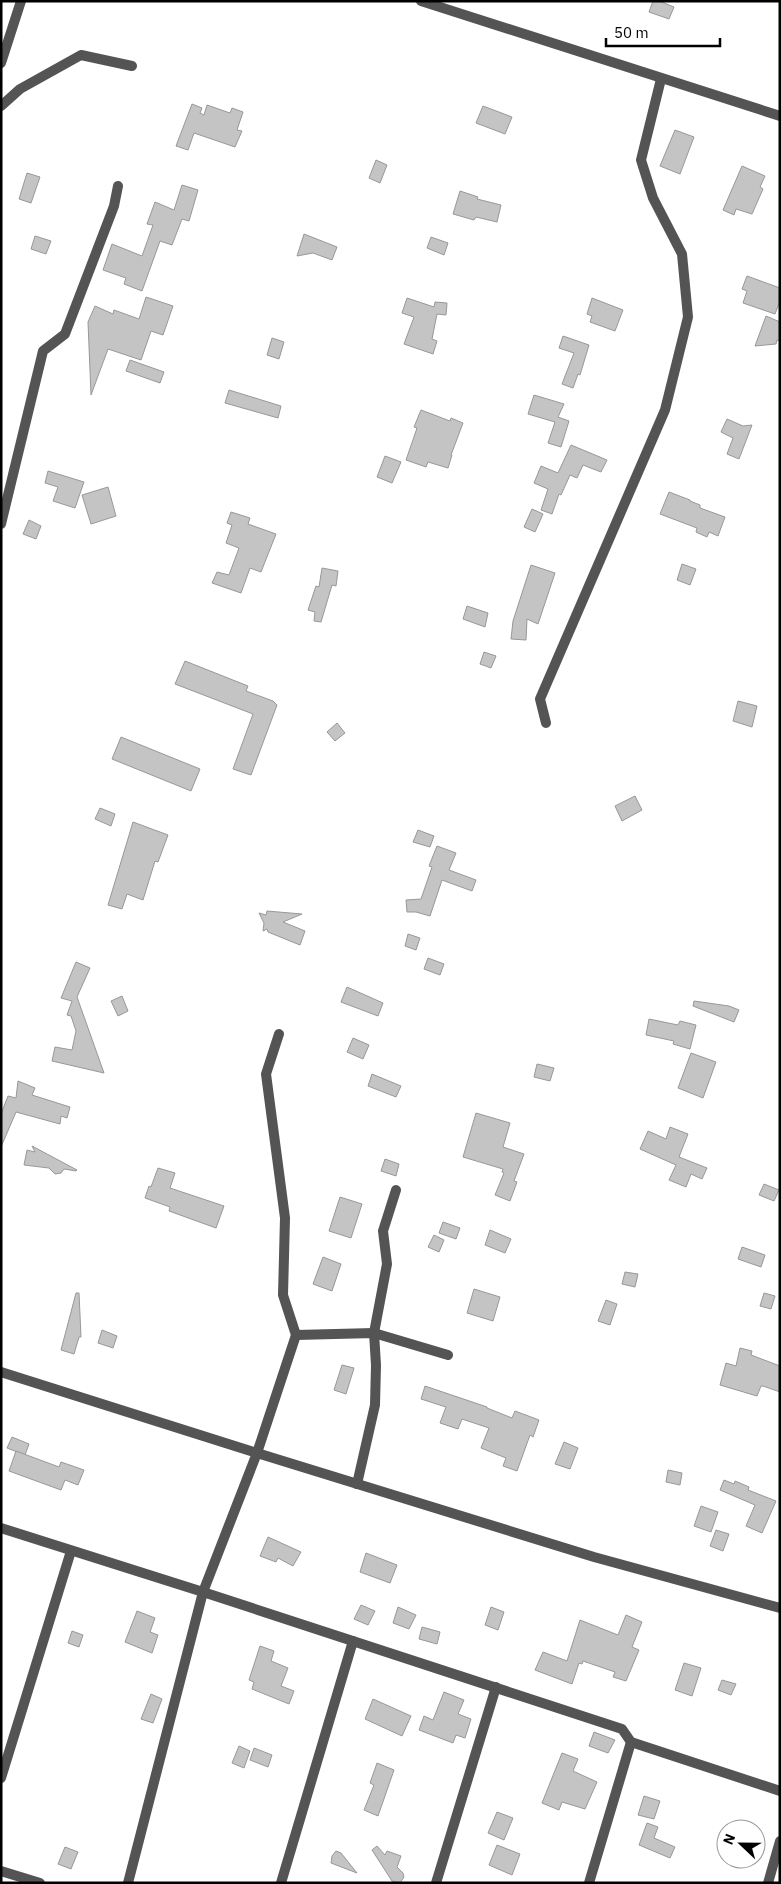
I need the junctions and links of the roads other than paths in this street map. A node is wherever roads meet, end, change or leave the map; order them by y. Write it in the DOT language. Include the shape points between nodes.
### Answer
graph roads {
  1 [pos="21,1"];
  2 [pos="421,1"];
  3 [pos="1,63"];
  4 [pos="132,66"];
  5 [pos="661,79"];
  6 [pos="1,106"];
  7 [pos="780,116"];
  8 [pos="118,186"];
  9 [pos="1,524"];
  10 [pos="546,723"];
  11 [pos="280,1034"];
  12 [pos="396,1190"];
  13 [pos="374,1333"];
  14 [pos="296,1335"];
  15 [pos="448,1355"];
  16 [pos="1,1372"];
  17 [pos="257,1453"];
  18 [pos="357,1484"];
  19 [pos="1,1528"];
  20 [pos="72,1551"];
  21 [pos="203,1592"];
  22 [pos="780,1608"];
  23 [pos="353,1641"];
  24 [pos="496,1687"];
  25 [pos="631,1742"];
  26 [pos="1,1778"];
  27 [pos="780,1791"];
  28 [pos="780,1841"];
  29 [pos="1,1871"];
  30 [pos="40,1883"];
  31 [pos="128,1883"];
  32 [pos="281,1883"];
  33 [pos="436,1883"];
  34 [pos="589,1883"];
  35 [pos="768,1883"];
  1 -- 3 [label="street"];
  2 -- 5 [label="street"];
  4 -- 6 [label="street" via="81,55 20,88"];
  5 -- 7 [label="street"];
  5 -- 10 [label="street" via="641,160 653,198 682,254 688,317 665,410 540,699"];
  8 -- 9 [label="street" via="114,206 65,334 43,351"];
  11 -- 14 [label="street" via="266,1074 285,1218 283,1295"];
  12 -- 13 [label="street" via="383,1231 387,1264"];
  13 -- 14 [label="street"];
  13 -- 15 [label="street"];
  13 -- 18 [label="street" via="375,1405"];
  14 -- 17 [label="street"];
  16 -- 17 [label="street"];
  17 -- 18 [label="street"];
  17 -- 21 [label="street"];
  18 -- 22 [label="street" via="594,1557"];
  19 -- 20 [label="street"];
  20 -- 21 [label="street"];
  20 -- 26 [label="street"];
  21 -- 23 [label="street"];
  21 -- 31 [label="street"];
  23 -- 24 [label="street"];
  23 -- 32 [label="street"];
  24 -- 25 [label="street" via="622,1729"];
  24 -- 33 [label="street"];
  25 -- 27 [label="street"];
  25 -- 34 [label="street"];
  28 -- 35 [label="street"];
  29 -- 30 [label="street"];
}
